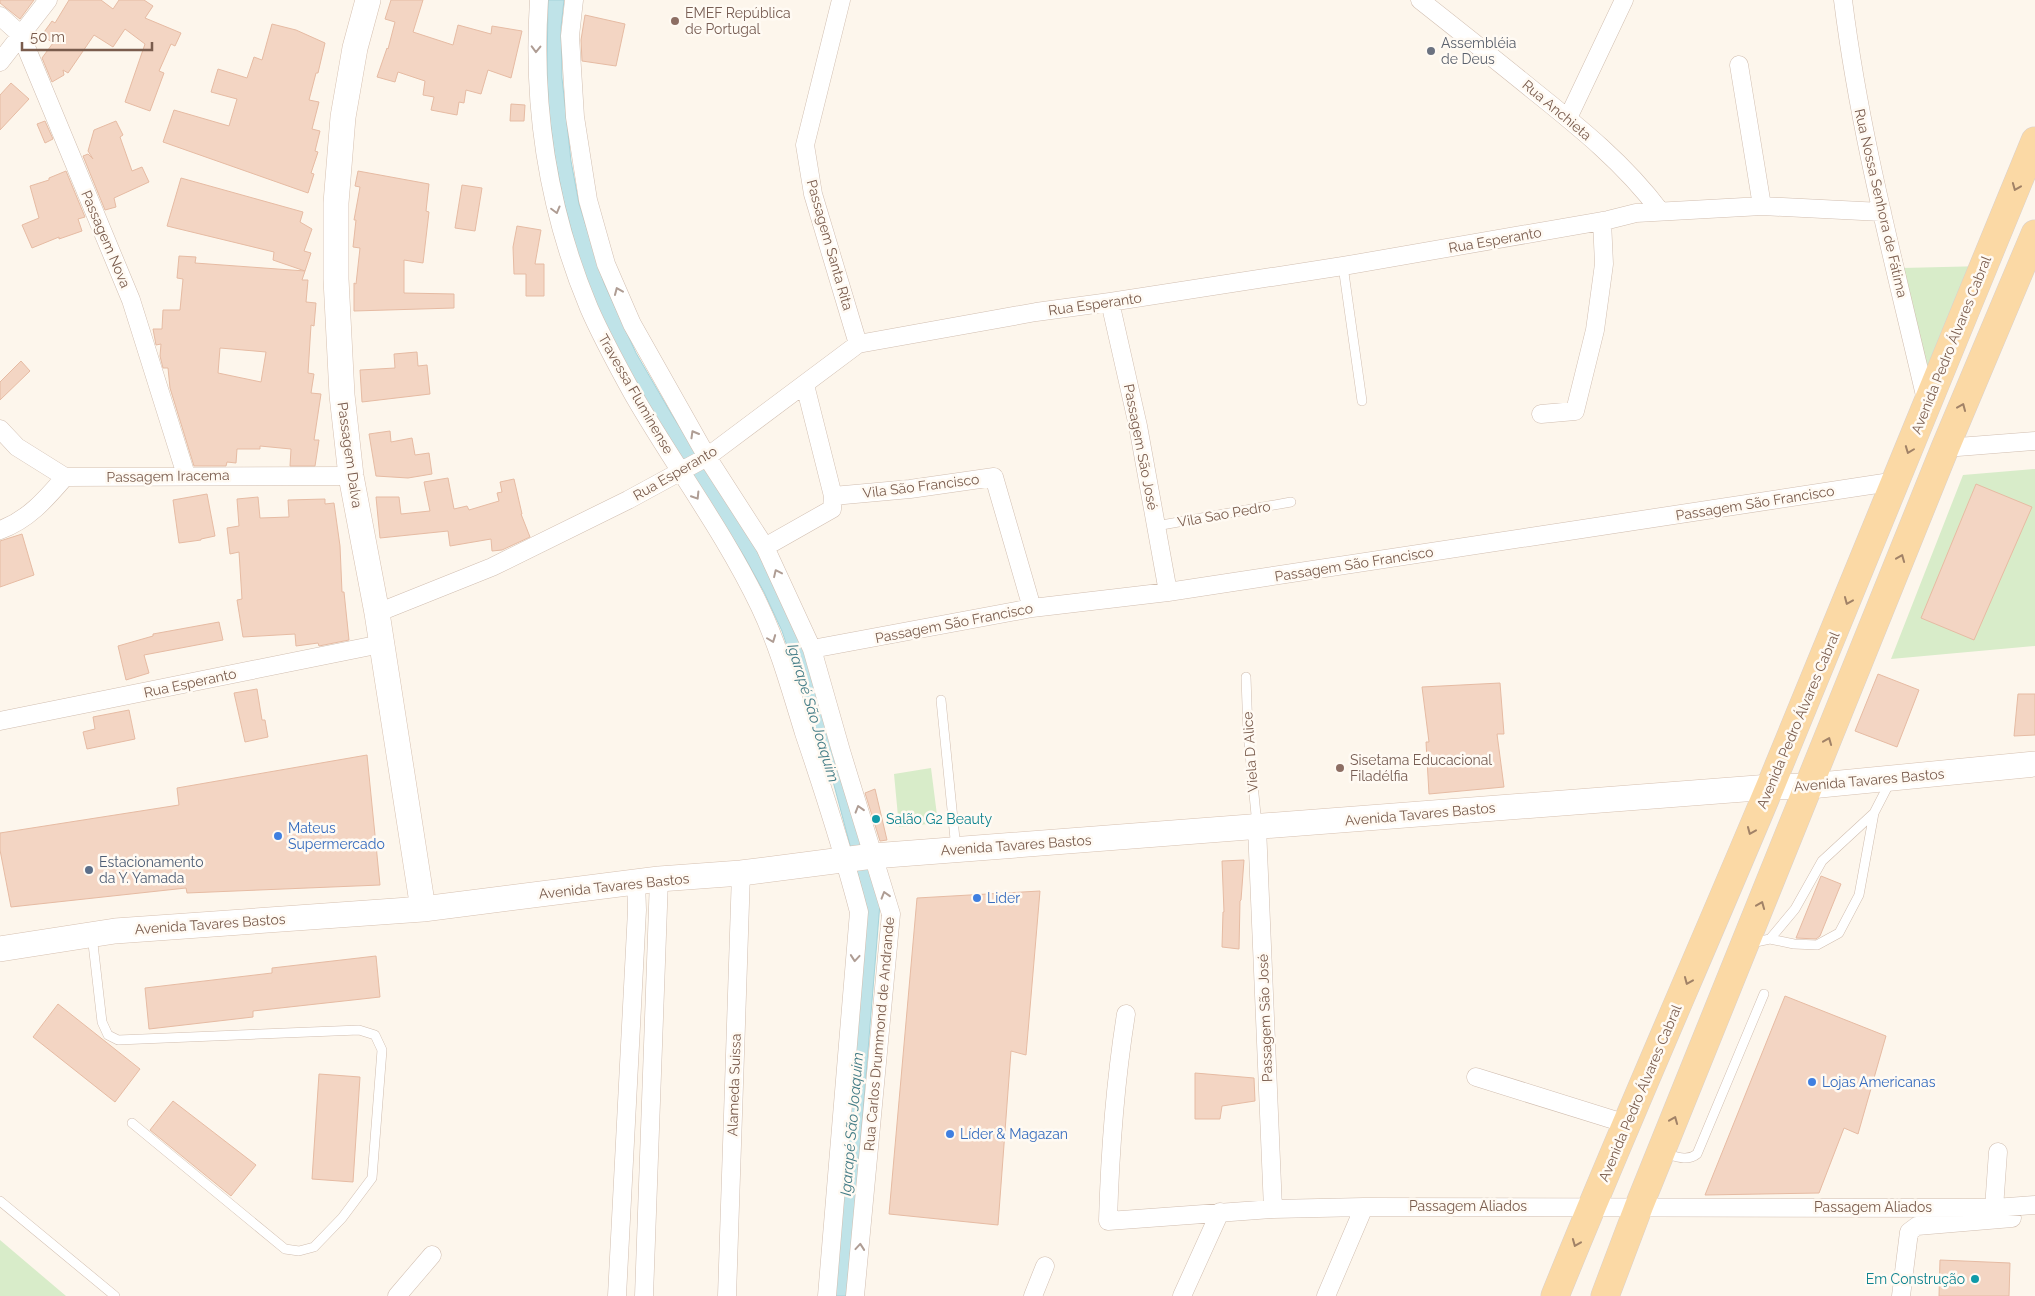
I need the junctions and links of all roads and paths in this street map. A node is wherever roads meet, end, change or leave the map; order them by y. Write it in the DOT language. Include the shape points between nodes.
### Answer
graph roads {
  1 [pos="48,0"];
  2 [pos="368,0"];
  3 [pos="539,0"];
  4 [pos="574,0"];
  5 [pos="841,0"];
  6 [pos="1420,0"];
  7 [pos="1624,0"];
  8 [pos="1843,0"];
  9 [pos="0,16"];
  10 [pos="21,35"];
  11 [pos="0,62"];
  12 [pos="1739,65"];
  13 [pos="1568,118"];
  14 [pos="2035,142"];
  15 [pos="1762,206"];
  16 [pos="1660,211"];
  17 [pos="1882,212"];
  18 [pos="1602,220"];
  19 [pos="2035,234"];
  20 [pos="1343,266"];
  21 [pos="2028,268"];
  22 [pos="1110,302"];
  23 [pos="858,344"];
  24 [pos="805,385"];
  25 [pos="1362,401"];
  26 [pos="1926,404"];
  27 [pos="1541,414"];
  28 [pos="0,429"];
  29 [pos="2035,441"];
  30 [pos="1945,448"];
  31 [pos="705,459"];
  32 [pos="684,470"];
  33 [pos="186,475"];
  34 [pos="351,476"];
  35 [pos="65,477"];
  36 [pos="1897,481"];
  37 [pos="833,496"];
  38 [pos="1291,502"];
  39 [pos="1156,526"];
  40 [pos="0,530"];
  41 [pos="765,547"];
  42 [pos="1168,592"];
  43 [pos="1032,608"];
  44 [pos="377,613"];
  45 [pos="381,644"];
  46 [pos="812,649"];
  47 [pos="1246,677"];
  48 [pos="941,700"];
  49 [pos="0,721"];
  50 [pos="2035,764"];
  51 [pos="1892,778"];
  52 [pos="1770,786"];
  53 [pos="1810,786"];
  54 [pos="1874,813"];
  55 [pos="1257,827"];
  56 [pos="956,849"];
  57 [pos="859,857"];
  58 [pos="741,873"];
  59 [pos="648,880"];
  60 [pos="424,909"];
  61 [pos="92,935"];
  62 [pos="1758,941"];
  63 [pos="0,949"];
  64 [pos="1764,994"];
  65 [pos="1126,1014"];
  66 [pos="1476,1077"];
  67 [pos="132,1123"];
  68 [pos="1627,1124"];
  69 [pos="1661,1152"];
  70 [pos="1998,1152"];
  71 [pos="0,1201"];
  72 [pos="2035,1205"];
  73 [pos="1591,1206"];
  74 [pos="1639,1206"];
  75 [pos="1364,1207"];
  76 [pos="1994,1208"];
  77 [pos="1273,1209"];
  78 [pos="1220,1212"];
  79 [pos="2035,1216"];
  80 [pos="432,1255"];
  81 [pos="1045,1266"];
  82 [pos="115,1296"];
  83 [pos="397,1296"];
  84 [pos="617,1296"];
  85 [pos="644,1296"];
  86 [pos="727,1296"];
  87 [pos="827,1296"];
  88 [pos="855,1296"];
  89 [pos="1033,1296"];
  90 [pos="1182,1296"];
  91 [pos="1326,1296"];
  92 [pos="1555,1296"];
  93 [pos="1605,1296"];
  94 [pos="1901,1296"];
  1 -- 10 [label="street"];
  2 -- 34 [label="main road, Passagem Dalva" via="355,48 345,109 336,203 342,395"];
  3 -- 32 [label="street, Travessa Fluminense, one-way" via="536,50 538,108 552,193 565,241 590,310 635,397"];
  31 -- 4 [label="street, Rua Carlos Drummond de Andrande, one-way" via="632,324 606,264 588,200 575,117 570,36"];
  5 -- 23 [label="street, Passagem Santa Rita" via="805,145 813,194"];
  6 -- 13 [label="street, Rua Anchieta"];
  7 -- 13 [label="street"];
  8 -- 17 [label="street, Rua Nossa Senhora de Fátima" via="1861,119"];
  9 -- 10 [label="street, Passagem Nova"];
  10 -- 11 [label="street"];
  10 -- 33 [label="street, Passagem Nova" via="131,300"];
  12 -- 15 [label="street"];
  13 -- 16 [label="street, Rua Anchieta" via="1644,188"];
  14 -- 26 [label="main road, Avenida Pedro Álvares Cabral, one-way"];
  15 -- 16 [label="street, Rua Esperanto"];
  15 -- 17 [label="street, Rua Esperanto"];
  16 -- 18 [label="street, Rua Esperanto"];
  17 -- 26 [label="street, Rua Nossa Senhora de Fátima"];
  18 -- 20 [label="street, Rua Esperanto"];
  18 -- 27 [label="street" via="1604,264 1596,320 1575,411"];
  19 -- 21 [label="main road"];
  20 -- 22 [label="street, Rua Esperanto"];
  20 -- 25 [label="lane"];
  30 -- 21 [label="main road, one-way"];
  22 -- 23 [label="street, Rua Esperanto"];
  22 -- 39 [label="street, Passagem São José"];
  23 -- 24 [label="street, Rua Esperanto"];
  24 -- 31 [label="street, Rua Esperanto"];
  24 -- 37 [label="street"];
  26 -- 36 [label="main road, Avenida Pedro Álvares Cabral, one-way"];
  28 -- 35 [label="street" via="17,447"];
  29 -- 30 [label="street"];
  53 -- 30 [label="main road, one-way"];
  31 -- 32 [label="street, Rua Esperanto"];
  31 -- 41 [label="street, Rua Carlos Drummond de Andrande"];
  32 -- 44 [label="street, Rua Esperanto" via="492,567"];
  32 -- 57 [label="street, Travessa Fluminense, one-way" via="760,609"];
  33 -- 34 [label="street, Passagem Iracema"];
  33 -- 35 [label="street, Passagem Iracema"];
  34 -- 44 [label="main road, Passagem Dalva"];
  35 -- 40 [label="street" via="44,502 16,524"];
  36 -- 42 [label="street, Passagem São Francisco"];
  36 -- 52 [label="main road, Avenida Pedro Álvares Cabral, one-way"];
  37 -- 41 [label="street" via="832,509"];
  37 -- 43 [label="street, Vila São Francisco" via="994,477"];
  38 -- 39 [label="lane, Vila Sao Pedro"];
  39 -- 42 [label="street, Passagem São José"];
  46 -- 41 [label="street, Rua Carlos Drummond de Andrande, one-way"];
  42 -- 43 [label="street, Passagem São Francisco"];
  43 -- 46 [label="street, Passagem São Francisco"];
  44 -- 45 [label="main road, Passagem Dalva"];
  45 -- 49 [label="street, Rua Esperanto"];
  45 -- 60 [label="main road, Passagem Dalva"];
  57 -- 46 [label="street, Rua Carlos Drummond de Andrande, one-way"];
  47 -- 55 [label="lane, Viela D Alice"];
  48 -- 56 [label="lane"];
  50 -- 51 [label="main road, Avenida Tavares Bastos"];
  51 -- 53 [label="main road, Avenida Tavares Bastos"];
  51 -- 54 [label="lane"];
  52 -- 53 [label="main road, Avenida Tavares Bastos"];
  52 -- 55 [label="main road, Avenida Tavares Bastos"];
  52 -- 68 [label="main road, Avenida Pedro Álvares Cabral, one-way"];
  62 -- 53 [label="main road, one-way"];
  54 -- 62 [label="lane" via="1822,862 1795,909"];
  54 -- 62 [label="lane" via="1859,895 1839,932 1816,945"];
  55 -- 56 [label="main road, Avenida Tavares Bastos"];
  55 -- 77 [label="street, Passagem São José"];
  56 -- 57 [label="main road, Avenida Tavares Bastos"];
  57 -- 58 [label="main road, Avenida Tavares Bastos"];
  57 -- 87 [label="street, Travessa Fluminense, one-way" via="859,912"];
  88 -- 57 [label="street, Rua Carlos Drummond de Andrande, one-way" via="891,914"];
  58 -- 59 [label="main road, Avenida Tavares Bastos"];
  58 -- 86 [label="street, Alameda Suissa"];
  59 -- 60 [label="main road, Avenida Tavares Bastos"];
  59 -- 84 [label="street" via="637,910"];
  59 -- 85 [label="street"];
  60 -- 61 [label="main road, Avenida Tavares Bastos"];
  61 -- 63 [label="main road, Avenida Tavares Bastos"];
  61 -- 67 [label="lane" via="102,1022 108,1035 118,1040 360,1030 375,1035 382,1050 372,1178 342,1218 314,1247 299,1251 285,1249"];
  69 -- 62 [label="main road, one-way"];
  64 -- 69 [label="lane" via="1697,1154 1687,1159"];
  65 -- 78 [label="street, Passagem Aliados" via="1116,1076 1108,1221"];
  66 -- 68 [label="street"];
  68 -- 73 [label="main road, Avenida Pedro Álvares Cabral"];
  69 -- 74 [label="main road"];
  70 -- 76 [label="street"];
  71 -- 82 [label="lane"];
  72 -- 76 [label="street, Passagem Aliados"];
  73 -- 74 [label="street, Passagem Aliados"];
  73 -- 75 [label="street, Passagem Aliados"];
  73 -- 92 [label="main road, Avenida Pedro Álvares Cabral, one-way"];
  74 -- 76 [label="street, Passagem Aliados"];
  74 -- 93 [label="main road"];
  75 -- 77 [label="street, Passagem Aliados"];
  75 -- 91 [label="street"];
  77 -- 78 [label="street, Passagem Aliados"];
  78 -- 90 [label="street"];
  79 -- 94 [label="street" via="1912,1228"];
  80 -- 83 [label="street"];
  81 -- 89 [label="street"];
}
